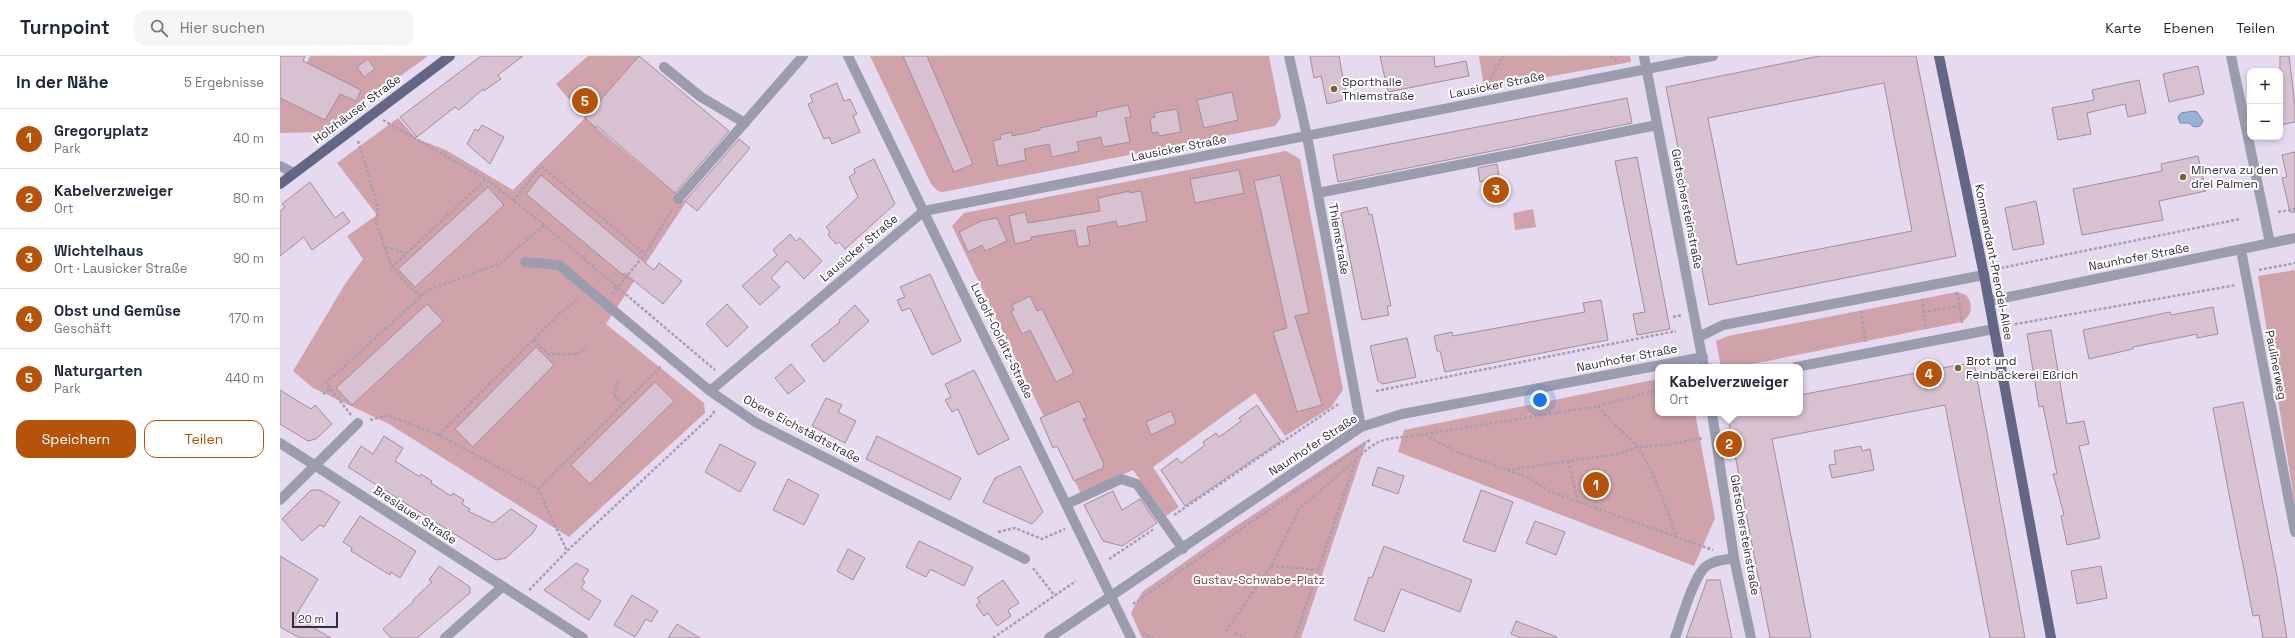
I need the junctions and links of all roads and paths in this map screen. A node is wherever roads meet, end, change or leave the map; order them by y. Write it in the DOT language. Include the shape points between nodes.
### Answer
graph roads {
  1 [pos="450,56"];
  2 [pos="803,56"];
  3 [pos="848,56"];
  4 [pos="1289,56"];
  5 [pos="1503,56"];
  6 [pos="1644,56"];
  7 [pos="1713,56"];
  8 [pos="1939,56"];
  9 [pos="2231,56"];
  10 [pos="664,67"];
  11 [pos="1646,69"];
  12 [pos="1480,102"];
  13 [pos="373,114"];
  14 [pos="745,123"];
  15 [pos="1657,125"];
  16 [pos="355,129"];
  17 [pos="1307,136"];
  18 [pos="280,166"];
  19 [pos="294,173"];
  20 [pos="486,179"];
  21 [pos="280,184"];
  22 [pos="1318,192"];
  23 [pos="678,199"];
  24 [pos="513,201"];
  25 [pos="2295,209"];
  26 [pos="924,211"];
  27 [pos="2278,212"];
  28 [pos="2240,219"];
  29 [pos="544,225"];
  30 [pos="2295,238"];
  31 [pos="2270,244"];
  32 [pos="386,247"];
  33 [pos="2241,250"];
  34 [pos="406,253"];
  35 [pos="646,254"];
  36 [pos="525,262"];
  37 [pos="2295,263"];
  38 [pos="392,267"];
  39 [pos="2000,267"];
  40 [pos="2259,270"];
  41 [pos="1984,275"];
  42 [pos="1955,280"];
  43 [pos="2236,285"];
  44 [pos="1920,287"];
  45 [pos="617,288"];
  46 [pos="590,291"];
  47 [pos="422,296"];
  48 [pos="1859,299"];
  49 [pos="1989,301"];
  50 [pos="1959,306"];
  51 [pos="1923,312"];
  52 [pos="2010,324"];
  53 [pos="1994,329"];
  54 [pos="1676,331"];
  55 [pos="1964,335"];
  56 [pos="1699,337"];
  57 [pos="533,340"];
  58 [pos="1928,342"];
  59 [pos="588,347"];
  60 [pos="1868,353"];
  61 [pos="670,357"];
  62 [pos="1704,362"];
  63 [pos="1692,364"];
  64 [pos="1803,366"];
  65 [pos="1655,370"];
  66 [pos="725,378"];
  67 [pos="619,382"];
  68 [pos="330,388"];
  69 [pos="710,391"];
  70 [pos="1376,391"];
  71 [pos="1655,391"];
  72 [pos="323,394"];
  73 [pos="721,400"];
  74 [pos="1340,403"];
  75 [pos="622,404"];
  76 [pos="1598,406"];
  77 [pos="1712,416"];
  78 [pos="358,423"];
  79 [pos="1361,427"];
  80 [pos="439,435"];
  81 [pos="1424,435"];
  82 [pos="1715,436"];
  83 [pos="1370,440"];
  84 [pos="280,443"];
  85 [pos="1637,447"];
  86 [pos="1356,459"];
  87 [pos="1568,461"];
  88 [pos="315,465"];
  89 [pos="1507,470"];
  90 [pos="538,489"];
  91 [pos="280,500"];
  92 [pos="1578,501"];
  93 [pos="1067,504"];
  94 [pos="1164,522"];
  95 [pos="1076,524"];
  96 [pos="2295,532"];
  97 [pos="980,536"];
  98 [pos="1676,536"];
  99 [pos="1701,545"];
  100 [pos="1183,549"];
  101 [pos="567,551"];
  102 [pos="1734,558"];
  103 [pos="1025,559"];
  104 [pos="1110,559"];
  105 [pos="1270,566"];
  106 [pos="1318,570"];
  107 [pos="1076,581"];
  108 [pos="502,586"];
  109 [pos="1055,596"];
  110 [pos="1111,596"];
  111 [pos="520,599"];
  112 [pos="1133,604"];
  113 [pos="1226,631"];
  114 [pos="1235,634"];
  115 [pos="445,638"];
  116 [pos="584,638"];
  117 [pos="993,638"];
  118 [pos="1049,638"];
  119 [pos="1131,638"];
  120 [pos="1246,638"];
  121 [pos="1295,638"];
  122 [pos="1675,638"];
  123 [pos="1751,638"];
  124 [pos="2051,638"];
  1 -- 13 [label="main road, Holzhäuser Straße"];
  2 -- 14 [label="street"];
  3 -- 26 [label="street, Ludolf-Colditz-Straße"];
  4 -- 17 [label="street, Thiemstraße"];
  5 -- 12 [label="path"];
  6 -- 11 [label="street, Gletschersteinstraße"];
  7 -- 11 [label="street, Lausicker Straße"];
  8 -- 41 [label="main road, Kommandant-Prendel-Allee"];
  9 -- 31 [label="street"];
  10 -- 14 [label="street" via="701,97"];
  11 -- 12 [label="street, Lausicker Straße"];
  11 -- 15 [label="street, Gletschersteinstraße"];
  12 -- 17 [label="street, Lausicker Straße"];
  13 -- 16 [label="main road, Holzhäuser Straße"];
  13 -- 20 [label="path"];
  14 -- 23 [label="street"];
  15 -- 22 [label="street"];
  15 -- 56 [label="street, Gletschersteinstraße"];
  16 -- 19 [label="main road, Holzhäuser Straße"];
  16 -- 32 [label="path" via="378,206 376,223"];
  17 -- 22 [label="street, Thiemstraße"];
  17 -- 26 [label="street, Lausicker Straße"];
  18 -- 19 [label="street"];
  19 -- 21 [label="main road, Holzhäuser Straße"];
  20 -- 24 [label="path"];
  20 -- 34 [label="path"];
  22 -- 79 [label="street, Thiemstraße"];
  23 -- 35 [label="path"];
  24 -- 29 [label="path"];
  24 -- 35 [label="path" via="541,166"];
  25 -- 27 [label="path"];
  26 -- 66 [label="street, Lausicker Straße"];
  26 -- 93 [label="street, Ludolf-Colditz-Straße"];
  28 -- 39 [label="path"];
  29 -- 45 [label="path"];
  29 -- 47 [label="path" via="501,263 428,290"];
  30 -- 31 [label="street, Naunhofer Straße"];
  31 -- 33 [label="street, Naunhofer Straße"];
  32 -- 34 [label="path"];
  32 -- 38 [label="path"];
  33 -- 49 [label="street, Naunhofer Straße"];
  33 -- 96 [label="street, Paulinerweg"];
  34 -- 38 [label="path"];
  35 -- 45 [label="path"];
  36 -- 46 [label="street, Obere Eichstädtstraße" via="559,265"];
  37 -- 40 [label="path"];
  38 -- 47 [label="path"];
  41 -- 42 [label="street"];
  41 -- 49 [label="main road, Kommandant-Prendel-Allee"];
  42 -- 44 [label="street"];
  42 -- 50 [label="path"];
  43 -- 52 [label="path"];
  44 -- 48 [label="street"];
  44 -- 51 [label="path"];
  45 -- 66 [label="path"];
  46 -- 57 [label="path" via="561,312"];
  46 -- 61 [label="street, Obere Eichstädtstraße"];
  47 -- 68 [label="path" via="326,383"];
  48 -- 56 [label="street" via="1723,325"];
  48 -- 60 [label="path"];
  49 -- 53 [label="main road, Kommandant-Prendel-Allee"];
  50 -- 51 [label="path"];
  50 -- 55 [label="path"];
  51 -- 58 [label="path"];
  53 -- 55 [label="street"];
  53 -- 124 [label="main road, Kommandant-Prendel-Allee"];
  54 -- 70 [label="path"];
  55 -- 58 [label="street"];
  56 -- 62 [label="street, Gletschersteinstraße"];
  57 -- 59 [label="path" via="548,354 577,354"];
  57 -- 80 [label="path"];
  58 -- 60 [label="street"];
  60 -- 64 [label="street"];
  61 -- 69 [label="street, Obere Eichstädtstraße"];
  61 -- 75 [label="path"];
  62 -- 63 [label="street, Naunhofer Straße"];
  65 -- 79 [label="street, Naunhofer Straße" via="1402,414"];
  66 -- 69 [label="street, Lausicker Straße"];
  67 -- 75 [label="path" via="613,394"];
  68 -- 72 [label="path"];
  68 -- 78 [label="path"];
  69 -- 73 [label="street, Obere Eichstädtstraße"];
  71 -- 76 [label="path"];
  73 -- 97 [label="street, Obere Eichstädtstraße" via="755,422"];
  73 -- 101 [label="path" via="712,415"];
  74 -- 94 [label="path"];
  75 -- 90 [label="path"];
  76 -- 81 [label="path"];
  76 -- 85 [label="path"];
  77 -- 82 [label="street, Gletschersteinstraße"];
  78 -- 80 [label="path" via="387,415"];
  78 -- 88 [label="street"];
  79 -- 100 [label="street, Naunhofer Straße"];
  80 -- 90 [label="path"];
  81 -- 86 [label="path" via="1383,439"];
  81 -- 89 [label="path" via="1457,452"];
  82 -- 85 [label="path" via="1666,445"];
  82 -- 102 [label="street, Gletschersteinstraße"];
  83 -- 112 [label="path"];
  84 -- 88 [label="street, Breslauer Straße"];
  85 -- 87 [label="path" via="1618,454"];
  85 -- 98 [label="path" via="1652,472"];
  86 -- 105 [label="path" via="1299,509"];
  86 -- 106 [label="path"];
  87 -- 89 [label="path"];
  87 -- 92 [label="path"];
  88 -- 91 [label="street"];
  88 -- 108 [label="street, Breslauer Straße"];
  89 -- 92 [label="path" via="1527,477 1551,492"];
  90 -- 101 [label="path"];
  92 -- 98 [label="path"];
  93 -- 94 [label="street" via="1121,479 1137,484"];
  93 -- 95 [label="street, Ludolf-Colditz-Straße"];
  94 -- 100 [label="street"];
  94 -- 104 [label="path"];
  95 -- 97 [label="path" via="1042,539 1015,528"];
  95 -- 110 [label="street, Ludolf-Colditz-Straße"];
  97 -- 103 [label="street, Obere Eichstädtstraße"];
  98 -- 99 [label="path"];
  100 -- 110 [label="street, Naunhofer Straße"];
  101 -- 111 [label="path"];
  102 -- 122 [label="street" via="1716,561 1705,567 1697,579"];
  102 -- 123 [label="street, Gletschersteinstraße"];
  103 -- 109 [label="path"];
  105 -- 106 [label="path"];
  105 -- 113 [label="path"];
  106 -- 121 [label="path"];
  107 -- 109 [label="path"];
  108 -- 111 [label="street, Breslauer Straße"];
  108 -- 115 [label="street"];
  109 -- 117 [label="path"];
  110 -- 118 [label="street, Naunhofer Straße"];
  110 -- 119 [label="street, Ludolf-Colditz-Straße"];
  111 -- 116 [label="street, Breslauer Straße"];
  114 -- 120 [label="path"];
}
